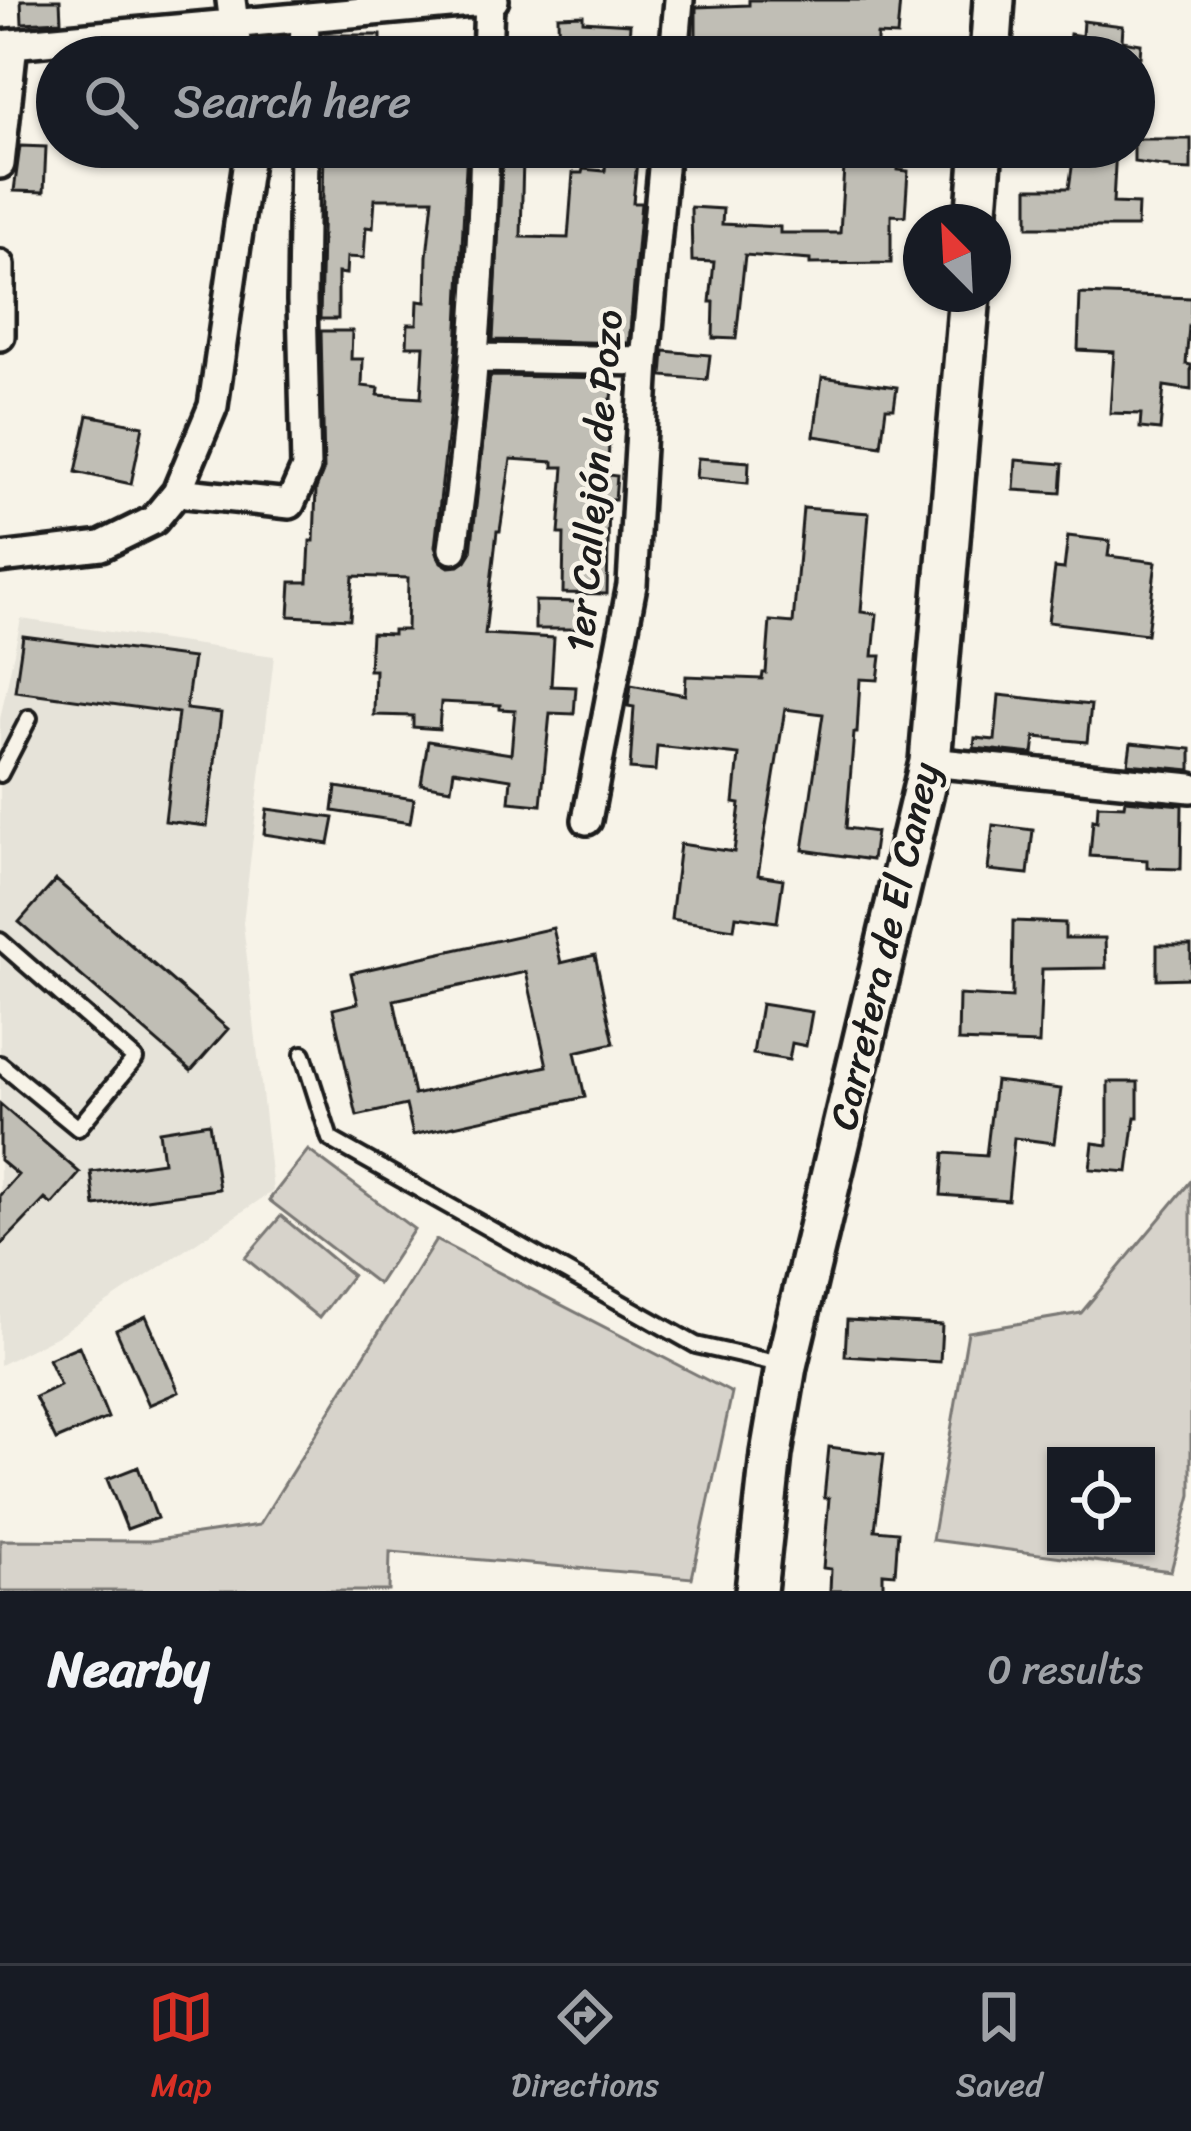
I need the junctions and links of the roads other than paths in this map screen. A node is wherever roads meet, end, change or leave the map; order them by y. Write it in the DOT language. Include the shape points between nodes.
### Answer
graph roads {
  1 [pos="491,0"];
  2 [pos="680,0"];
  3 [pos="994,0"];
  4 [pos="232,11"];
  5 [pos="305,18"];
  6 [pos="61,36"];
  7 [pos="305,36"];
  8 [pos="488,36"];
  9 [pos="676,36"];
  10 [pos="991,36"];
  11 [pos="36,40"];
  12 [pos="6,44"];
  13 [pos="0,164"];
  14 [pos="247,168"];
  15 [pos="304,168"];
  16 [pos="484,168"];
  17 [pos="663,168"];
  18 [pos="980,168"];
  19 [pos="977,204"];
  20 [pos="0,265"];
  21 [pos="968,312"];
  22 [pos="0,336"];
  23 [pos="474,358"];
  24 [pos="645,362"];
  25 [pos="177,492"];
  26 [pos="453,549"];
  27 [pos="0,558"];
  28 [pos="28,718"];
  29 [pos="930,762"];
  30 [pos="0,774"];
  31 [pos="1191,788"];
  32 [pos="587,820"];
  33 [pos="0,941"];
  34 [pos="303,1054"];
  35 [pos="0,1064"];
  36 [pos="786,1366"];
  37 [pos="755,1591"];
  1 -- 5 [label="street"];
  1 -- 8 [label="street"];
  2 -- 9 [label="street"];
  3 -- 10 [label="main road"];
  4 -- 5 [label="street"];
  4 -- 6 [label="street"];
  5 -- 7 [label="street"];
  11 -- 12 [label="street"];
  12 -- 13 [label="street"];
  14 -- 25 [label="street" via="212,406"];
  15 -- 25 [label="street" via="306,468 290,504"];
  16 -- 23 [label="street"];
  17 -- 24 [label="street, 1er Callejón de Pozo"];
  18 -- 19 [label="main road"];
  20 -- 22 [label="street"];
  21 -- 29 [label="main road, Carretera de El Caney"];
  23 -- 24 [label="street"];
  23 -- 26 [label="street"];
  24 -- 32 [label="street, 1er Callejón de Pozo" via="632,585"];
  25 -- 27 [label="street" via="154,520 101,546"];
  28 -- 30 [label="lane"];
  29 -- 31 [label="street"];
  29 -- 36 [label="main road, Carretera de El Caney"];
  33 -- 35 [label="lane" via="135,1059 77,1128"];
  34 -- 36 [label="lane" via="331,1138 697,1345"];
  36 -- 37 [label="main road, Carretera de El Caney"];
}
